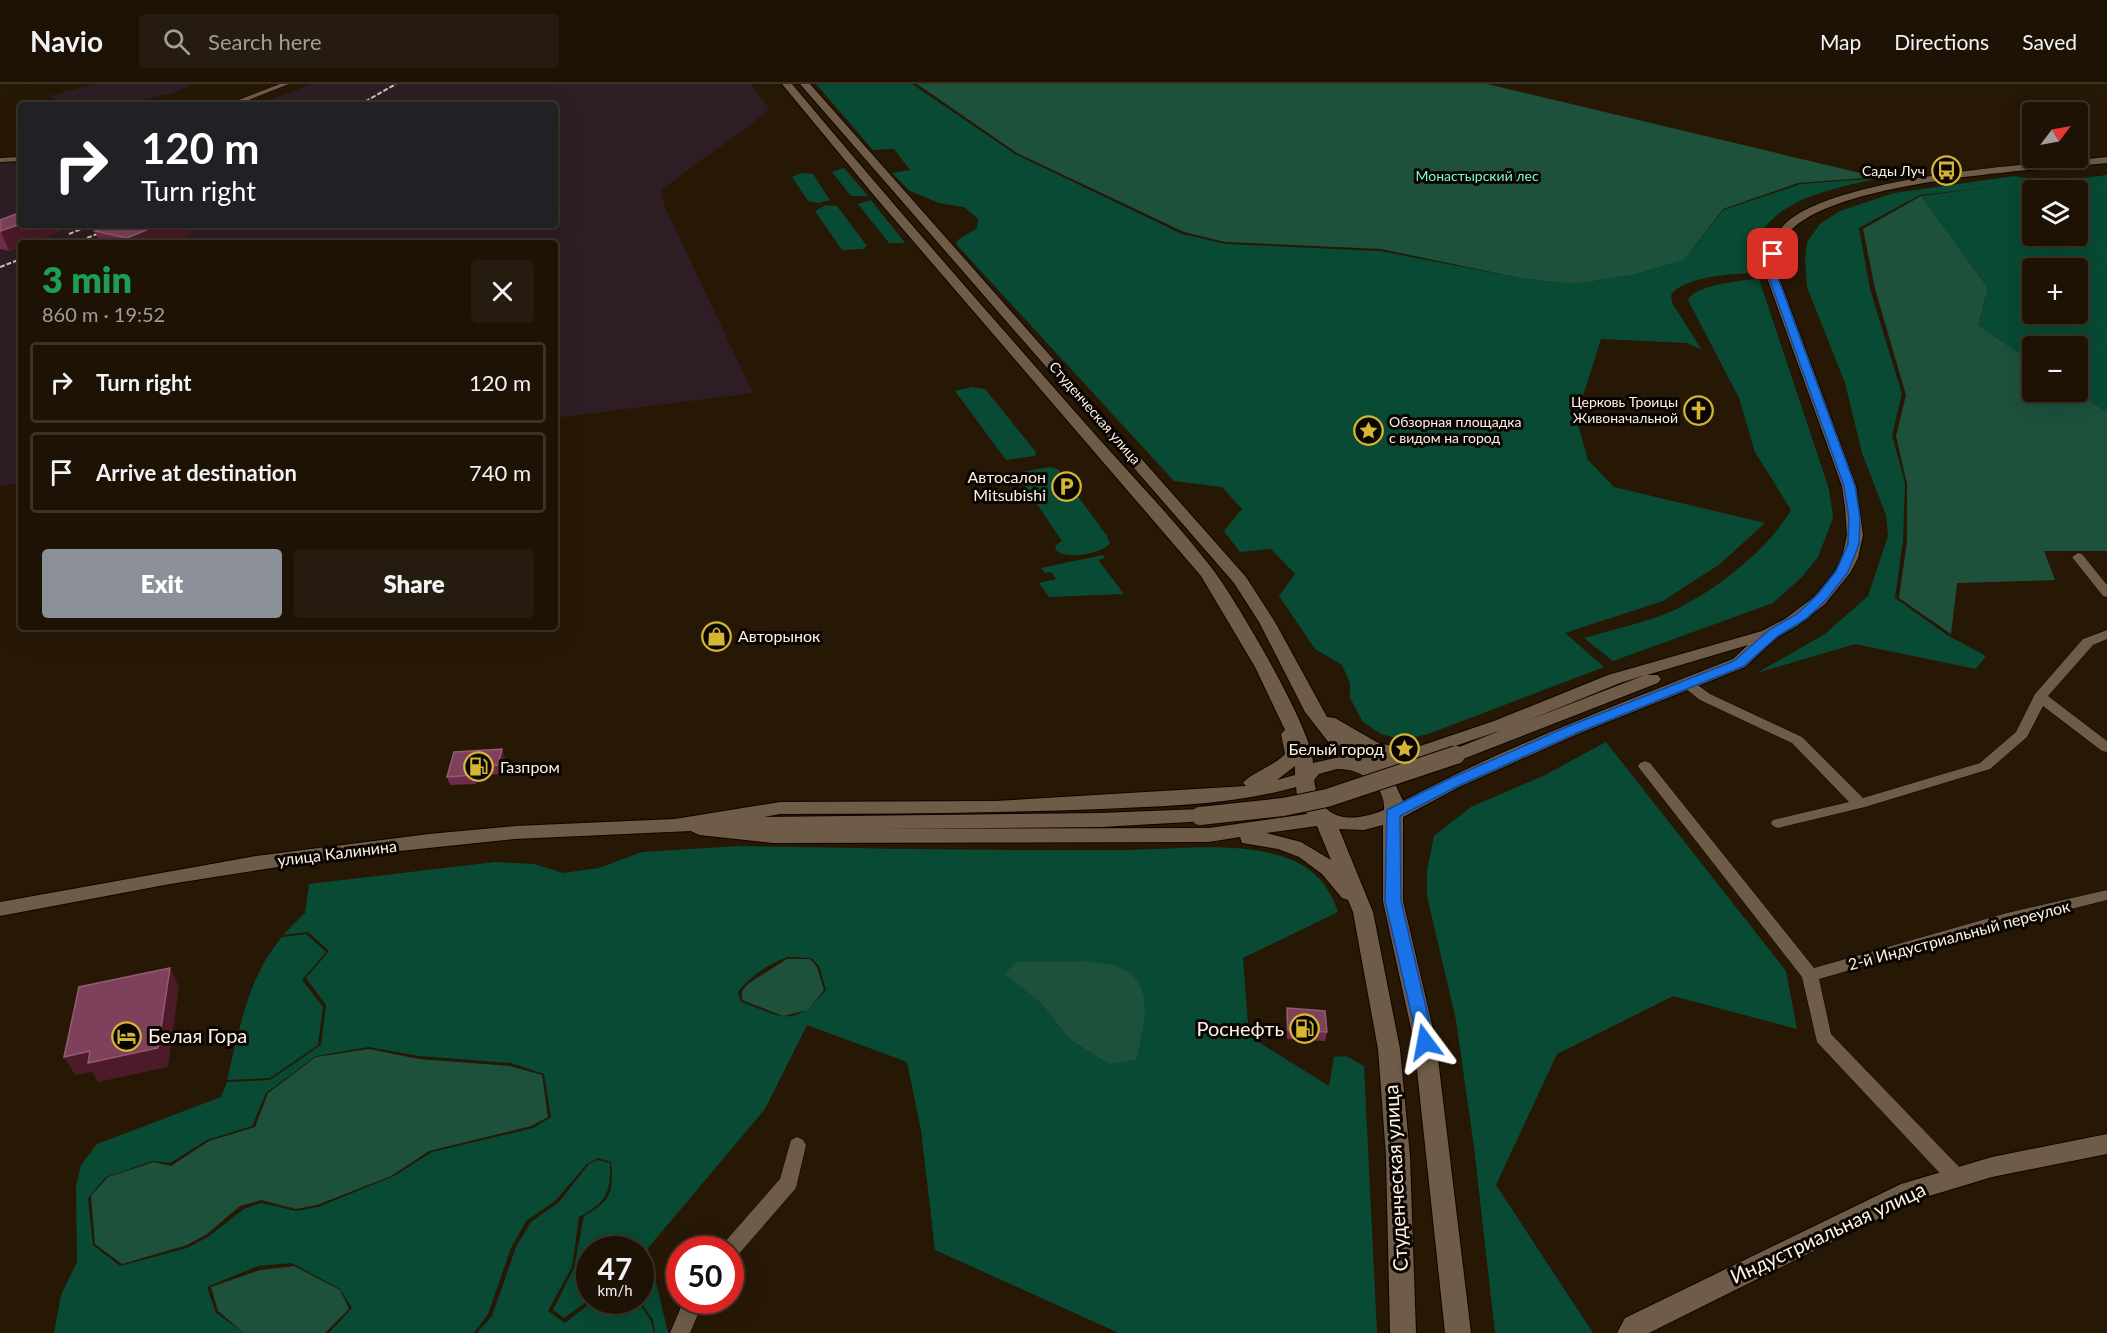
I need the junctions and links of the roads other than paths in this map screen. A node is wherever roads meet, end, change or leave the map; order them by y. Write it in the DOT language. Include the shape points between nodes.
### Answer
graph roads {
  1 [pos="286,84"];
  2 [pos="787,84"];
  3 [pos="805,84"];
  4 [pos="238,102"];
  5 [pos="18,159"];
  6 [pos="0,160"];
  7 [pos="2107,160"];
  8 [pos="2078,557"];
  9 [pos="2107,593"];
  10 [pos="1267,622"];
  11 [pos="1241,626"];
  12 [pos="1773,633"];
  13 [pos="2107,633"];
  14 [pos="1687,684"];
  15 [pos="2040,697"];
  16 [pos="1314,712"];
  17 [pos="1285,715"];
  18 [pos="2107,748"];
  19 [pos="1424,752"];
  20 [pos="1356,764"];
  21 [pos="1645,766"];
  22 [pos="1304,779"];
  23 [pos="1150,800"];
  24 [pos="1860,804"];
  25 [pos="1393,814"];
  26 [pos="1324,818"];
  27 [pos="1778,823"];
  28 [pos="676,825"];
  29 [pos="1209,835"];
  30 [pos="2104,899"];
  31 [pos="0,909"];
  32 [pos="1363,912"];
  33 [pos="1810,975"];
  34 [pos="2107,1144"];
  35 [pos="797,1146"];
  36 [pos="1956,1177"];
  37 [pos="742,1236"];
  38 [pos="688,1314"];
  39 [pos="680,1333"];
  40 [pos="1403,1333"];
  41 [pos="1458,1333"];
  42 [pos="1630,1333"];
  1 -- 4 [label="street"];
  2 -- 11 [label="main road, Студенческая улица" via="880,197 1208,574"];
  3 -- 10 [label="main road, Студенческая улица" via="1202,533"];
  5 -- 6 [label="street"];
  7 -- 12 [label="main road" via="1854,194 1820,206 1788,227 1773,254 1773,278 1849,486 1854,544 1842,572 1823,596 1802,616"];
  8 -- 9 [label="street"];
  10 -- 11 [label="main road"];
  10 -- 16 [label="main road, Студенческая улица"];
  11 -- 17 [label="main road, Студенческая улица"];
  12 -- 14 [label="main road" via="1739,663"];
  12 -- 19 [label="main road" via="1614,679"];
  12 -- 28 [label="main road, bridge" via="1413,772 1283,807 1200,816 1101,820"];
  13 -- 15 [label="street" via="2088,642"];
  14 -- 24 [label="street" via="1705,697 1797,740"];
  14 -- 25 [label="main road" via="1574,729"];
  15 -- 18 [label="street"];
  15 -- 24 [label="street" via="2022,734 1985,766"];
  16 -- 19 [label="main road" via="1367,747 1391,753"];
  16 -- 20 [label="main road, Студенческая улица"];
  17 -- 22 [label="main road, Студенческая улица" via="1304,754"];
  17 -- 23 [label="main road" via="1294,753 1286,765 1268,778 1243,787"];
  19 -- 20 [label="main road" via="1382,765"];
  20 -- 22 [label="main road" via="1320,767"];
  20 -- 25 [label="main road" via="1389,787 1396,804"];
  21 -- 33 [label="street"];
  22 -- 23 [label="main road" via="1256,792"];
  22 -- 26 [label="main road" via="1304,792"];
  23 -- 28 [label="main road" via="995,807 780,808"];
  24 -- 27 [label="street"];
  25 -- 26 [label="main road" via="1359,826"];
  25 -- 41 [label="main road" via="1393,901 1425,1042"];
  26 -- 29 [label="main road"];
  26 -- 32 [label="main road, Студенческая улица"];
  28 -- 29 [label="main road" via="773,836"];
  28 -- 31 [label="main road, улица Калинина" via="567,829 291,858"];
  29 -- 32 [label="main road" via="1278,840 1299,849 1320,860"];
  30 -- 33 [label="street, 2-й Индустриальный переулок" via="2007,918"];
  32 -- 40 [label="main road, Студенческая улица" via="1389,1049 1398,1156"];
  33 -- 36 [label="street" via="1823,1038"];
  34 -- 36 [label="main road, Индустриальная улица"];
  35 -- 37 [label="street" via="789,1182"];
  36 -- 42 [label="main road, Индустриальная улица" via="1910,1191"];
  38 -- 39 [label="street"];
}
